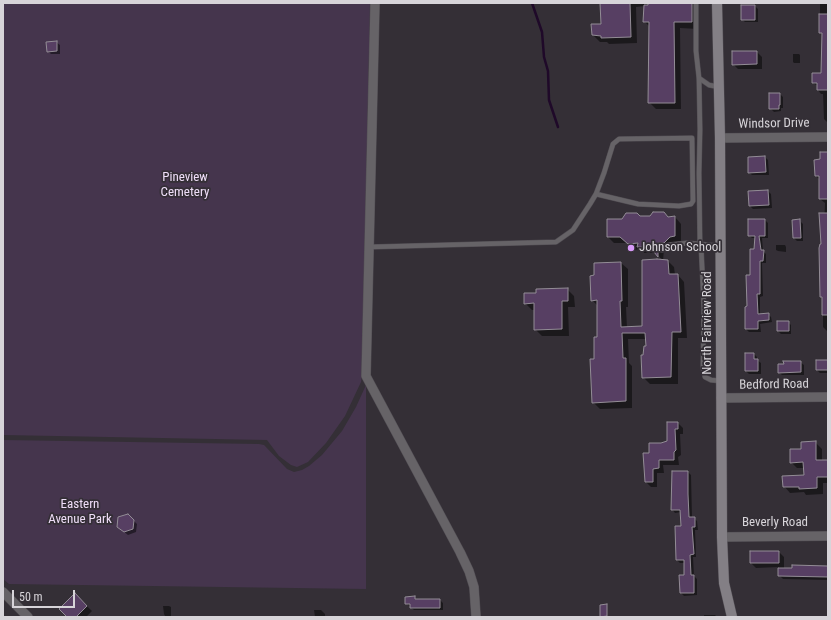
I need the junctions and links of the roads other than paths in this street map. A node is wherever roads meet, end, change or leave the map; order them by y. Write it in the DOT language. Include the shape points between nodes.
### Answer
graph roads {
  1 [pos="375,3"];
  2 [pos="696,3"];
  3 [pos="718,3"];
  4 [pos="699,78"];
  5 [pos="719,87"];
  6 [pos="828,137"];
  7 [pos="720,138"];
  8 [pos="596,194"];
  9 [pos="700,245"];
  10 [pos="720,246"];
  11 [pos="369,247"];
  12 [pos="662,250"];
  13 [pos="721,381"];
  14 [pos="828,397"];
  15 [pos="721,398"];
  16 [pos="828,536"];
  17 [pos="722,537"];
  18 [pos="3,592"];
  19 [pos="28,617"];
  20 [pos="476,617"];
  21 [pos="732,617"];
  1 -- 11 [label="street"];
  2 -- 4 [label="lane"];
  3 -- 5 [label="main road, North Fairview Road"];
  4 -- 5 [label="lane" via="708,85"];
  4 -- 9 [label="lane"];
  5 -- 7 [label="main road, North Fairview Road"];
  6 -- 7 [label="street, Windsor Drive"];
  7 -- 10 [label="main road, North Fairview Road"];
  8 -- 8 [label="lane" via="638,204 691,204 692,138 618,139 613,144"];
  8 -- 11 [label="lane" via="573,230 556,242"];
  9 -- 10 [label="lane"];
  9 -- 12 [label="lane" via="669,245"];
  9 -- 13 [label="lane" via="705,377"];
  10 -- 13 [label="main road, North Fairview Road"];
  11 -- 20 [label="street" via="366,376 460,552 474,587"];
  13 -- 15 [label="main road, North Fairview Road"];
  14 -- 15 [label="street, Bedford Road"];
  15 -- 17 [label="main road, North Fairview Road"];
  16 -- 17 [label="street, Beverly Road"];
  17 -- 21 [label="main road, North Fairview Road" via="724,583"];
  18 -- 19 [label="street"];
}
